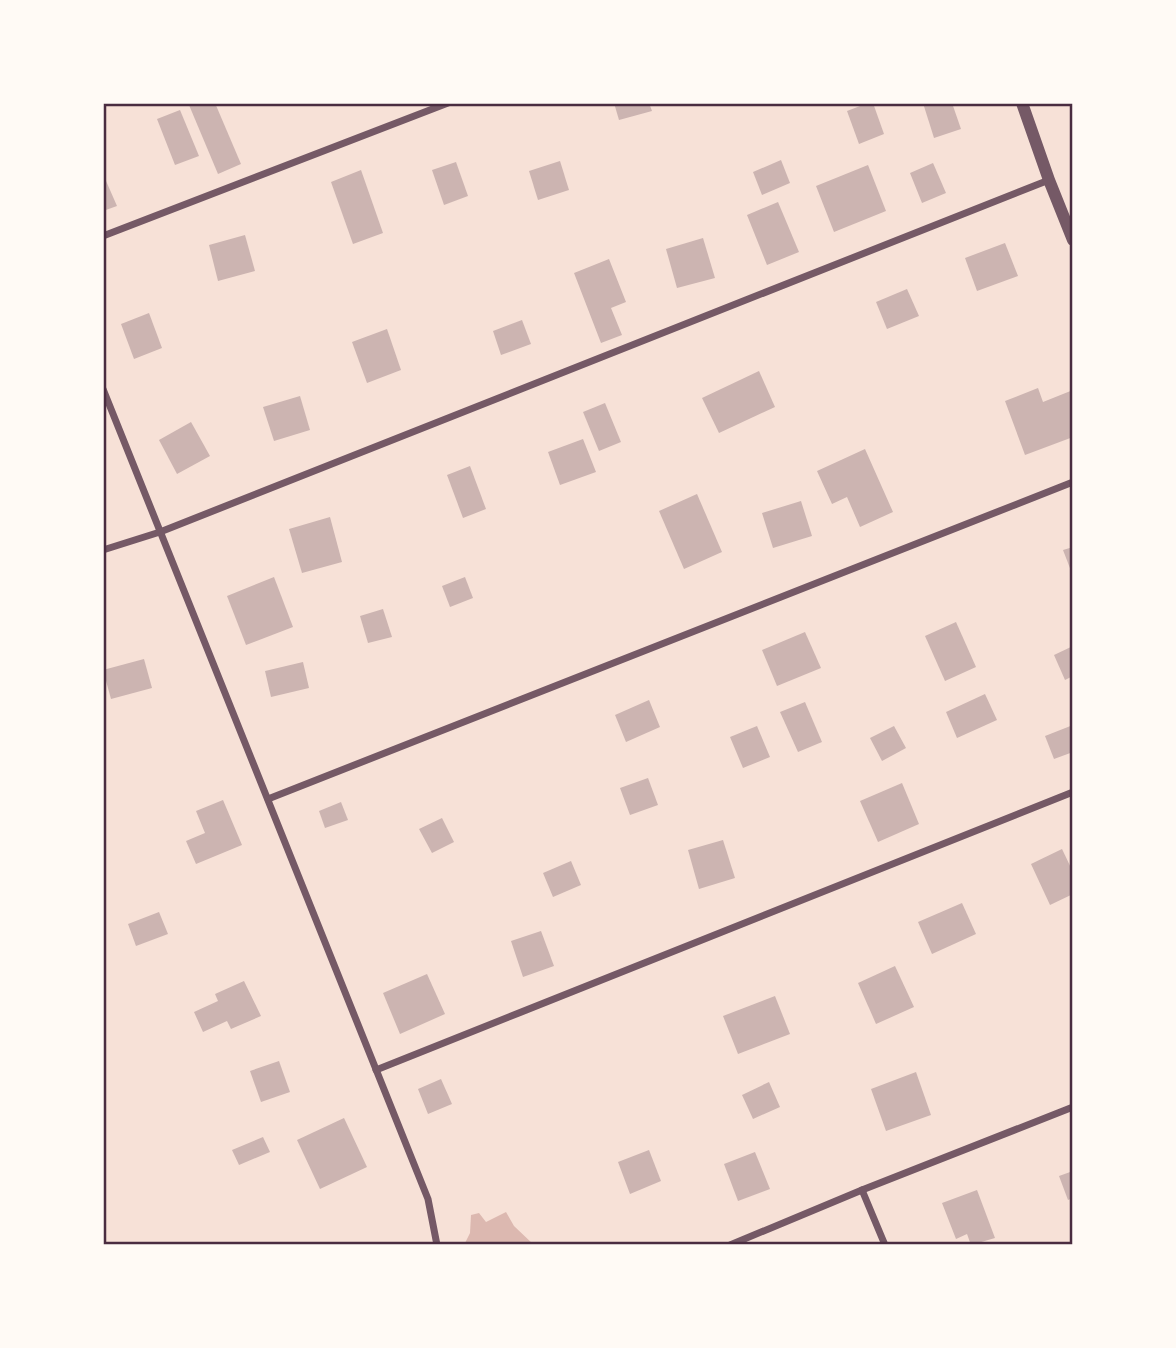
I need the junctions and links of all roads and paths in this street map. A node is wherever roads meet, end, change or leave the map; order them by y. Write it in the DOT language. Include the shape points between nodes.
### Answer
graph roads {
  1 [pos="449,103"];
  2 [pos="1022,103"];
  3 [pos="1049,180"];
  4 [pos="103,236"];
  5 [pos="1073,240"];
  6 [pos="103,389"];
  7 [pos="1073,482"];
  8 [pos="160,532"];
  9 [pos="103,550"];
  10 [pos="1073,792"];
  11 [pos="268,799"];
  12 [pos="376,1070"];
  13 [pos="1073,1107"];
  14 [pos="862,1190"];
  15 [pos="437,1245"];
  16 [pos="730,1245"];
  17 [pos="885,1245"];
  1 -- 4 [label="street"];
  2 -- 3 [label="street"];
  3 -- 5 [label="street"];
  3 -- 8 [label="street"];
  6 -- 8 [label="street"];
  7 -- 11 [label="street"];
  8 -- 9 [label="street"];
  8 -- 11 [label="street"];
  10 -- 12 [label="street"];
  11 -- 12 [label="street"];
  12 -- 15 [label="street" via="428,1199"];
  13 -- 14 [label="street"];
  14 -- 16 [label="street"];
  14 -- 17 [label="street"];
}
